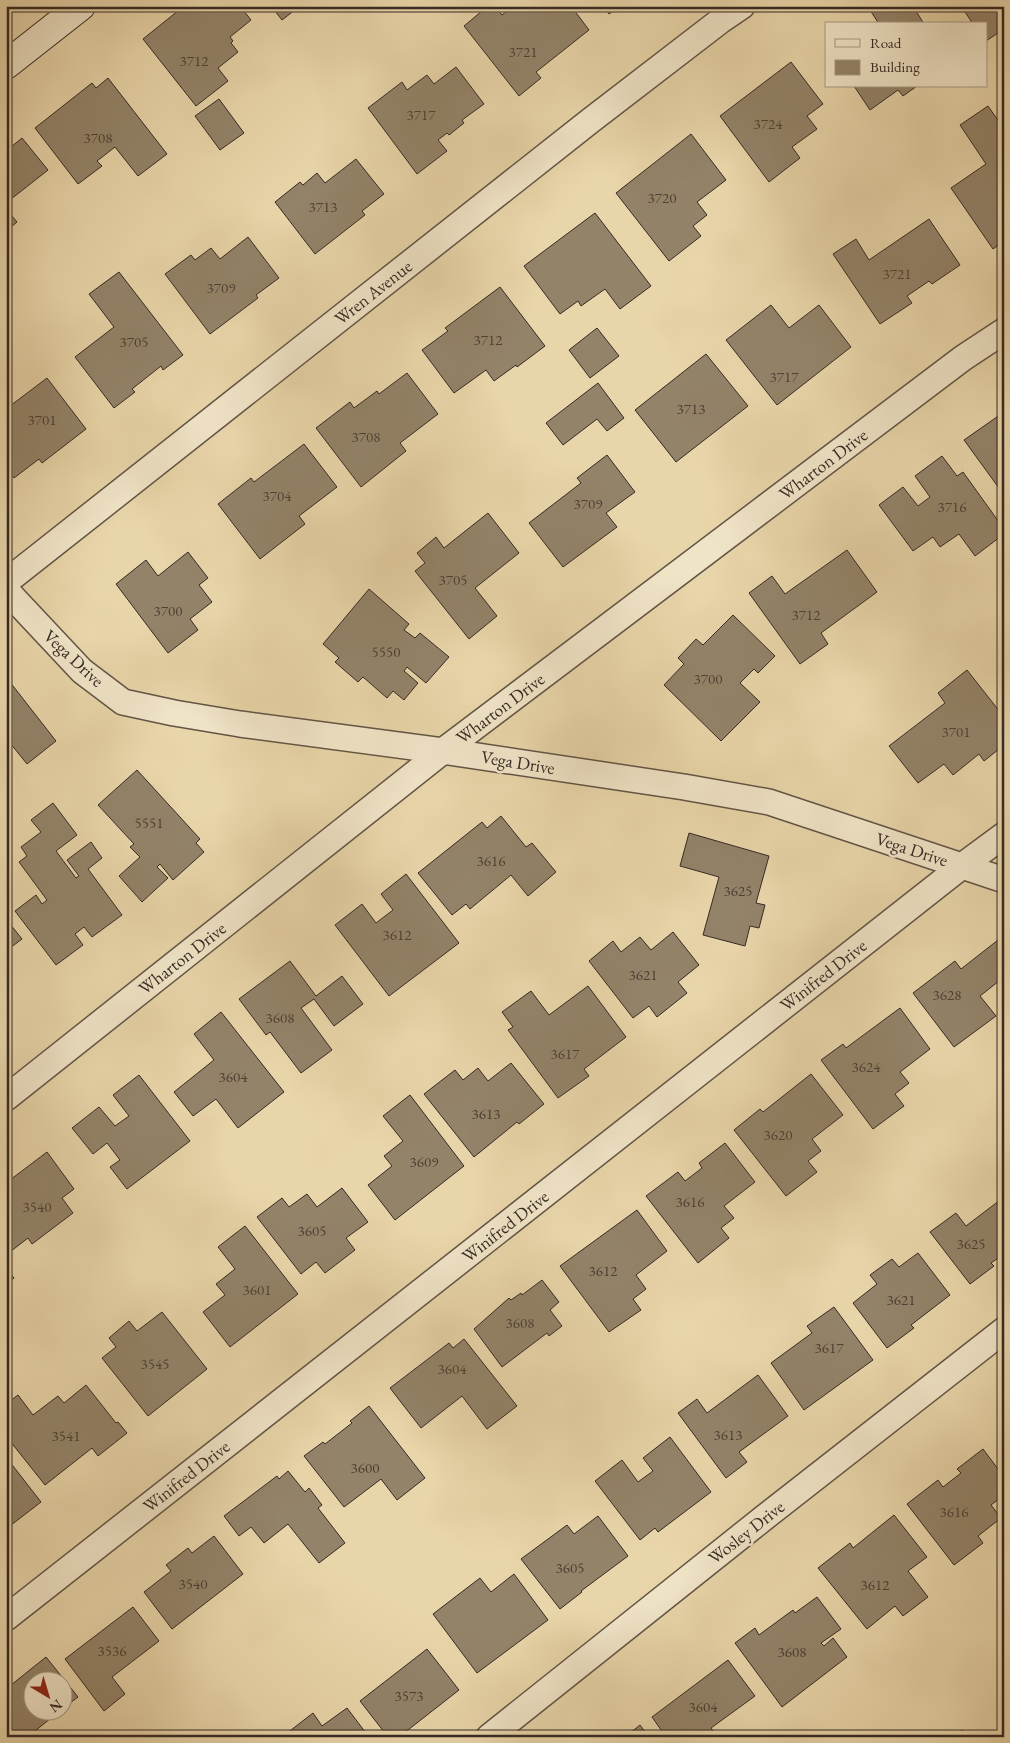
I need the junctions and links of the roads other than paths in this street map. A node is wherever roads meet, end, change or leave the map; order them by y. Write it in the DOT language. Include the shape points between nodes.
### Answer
graph roads {
  1 [pos="81,6"];
  2 [pos="742,6"];
  3 [pos="6,65"];
  4 [pos="1004,331"];
  5 [pos="6,582"];
  6 [pos="6,590"];
  7 [pos="443,750"];
  8 [pos="1004,835"];
  9 [pos="962,866"];
  10 [pos="1004,880"];
  11 [pos="6,1098"];
  12 [pos="1004,1330"];
  13 [pos="6,1618"];
  14 [pos="489,1737"];
  1 -- 3 [label="street"];
  2 -- 5 [label="street, Wren Avenue" via="582,127"];
  4 -- 7 [label="street, Wharton Drive"];
  6 -- 7 [label="street, Vega Drive" via="82,671 123,702 240,724"];
  7 -- 9 [label="street, Vega Drive" via="769,802"];
  7 -- 11 [label="street, Wharton Drive"];
  8 -- 9 [label="street, Winifred Drive"];
  9 -- 10 [label="street, Vega Drive"];
  9 -- 13 [label="street, Winifred Drive"];
  12 -- 14 [label="street, Wosley Drive"];
}
